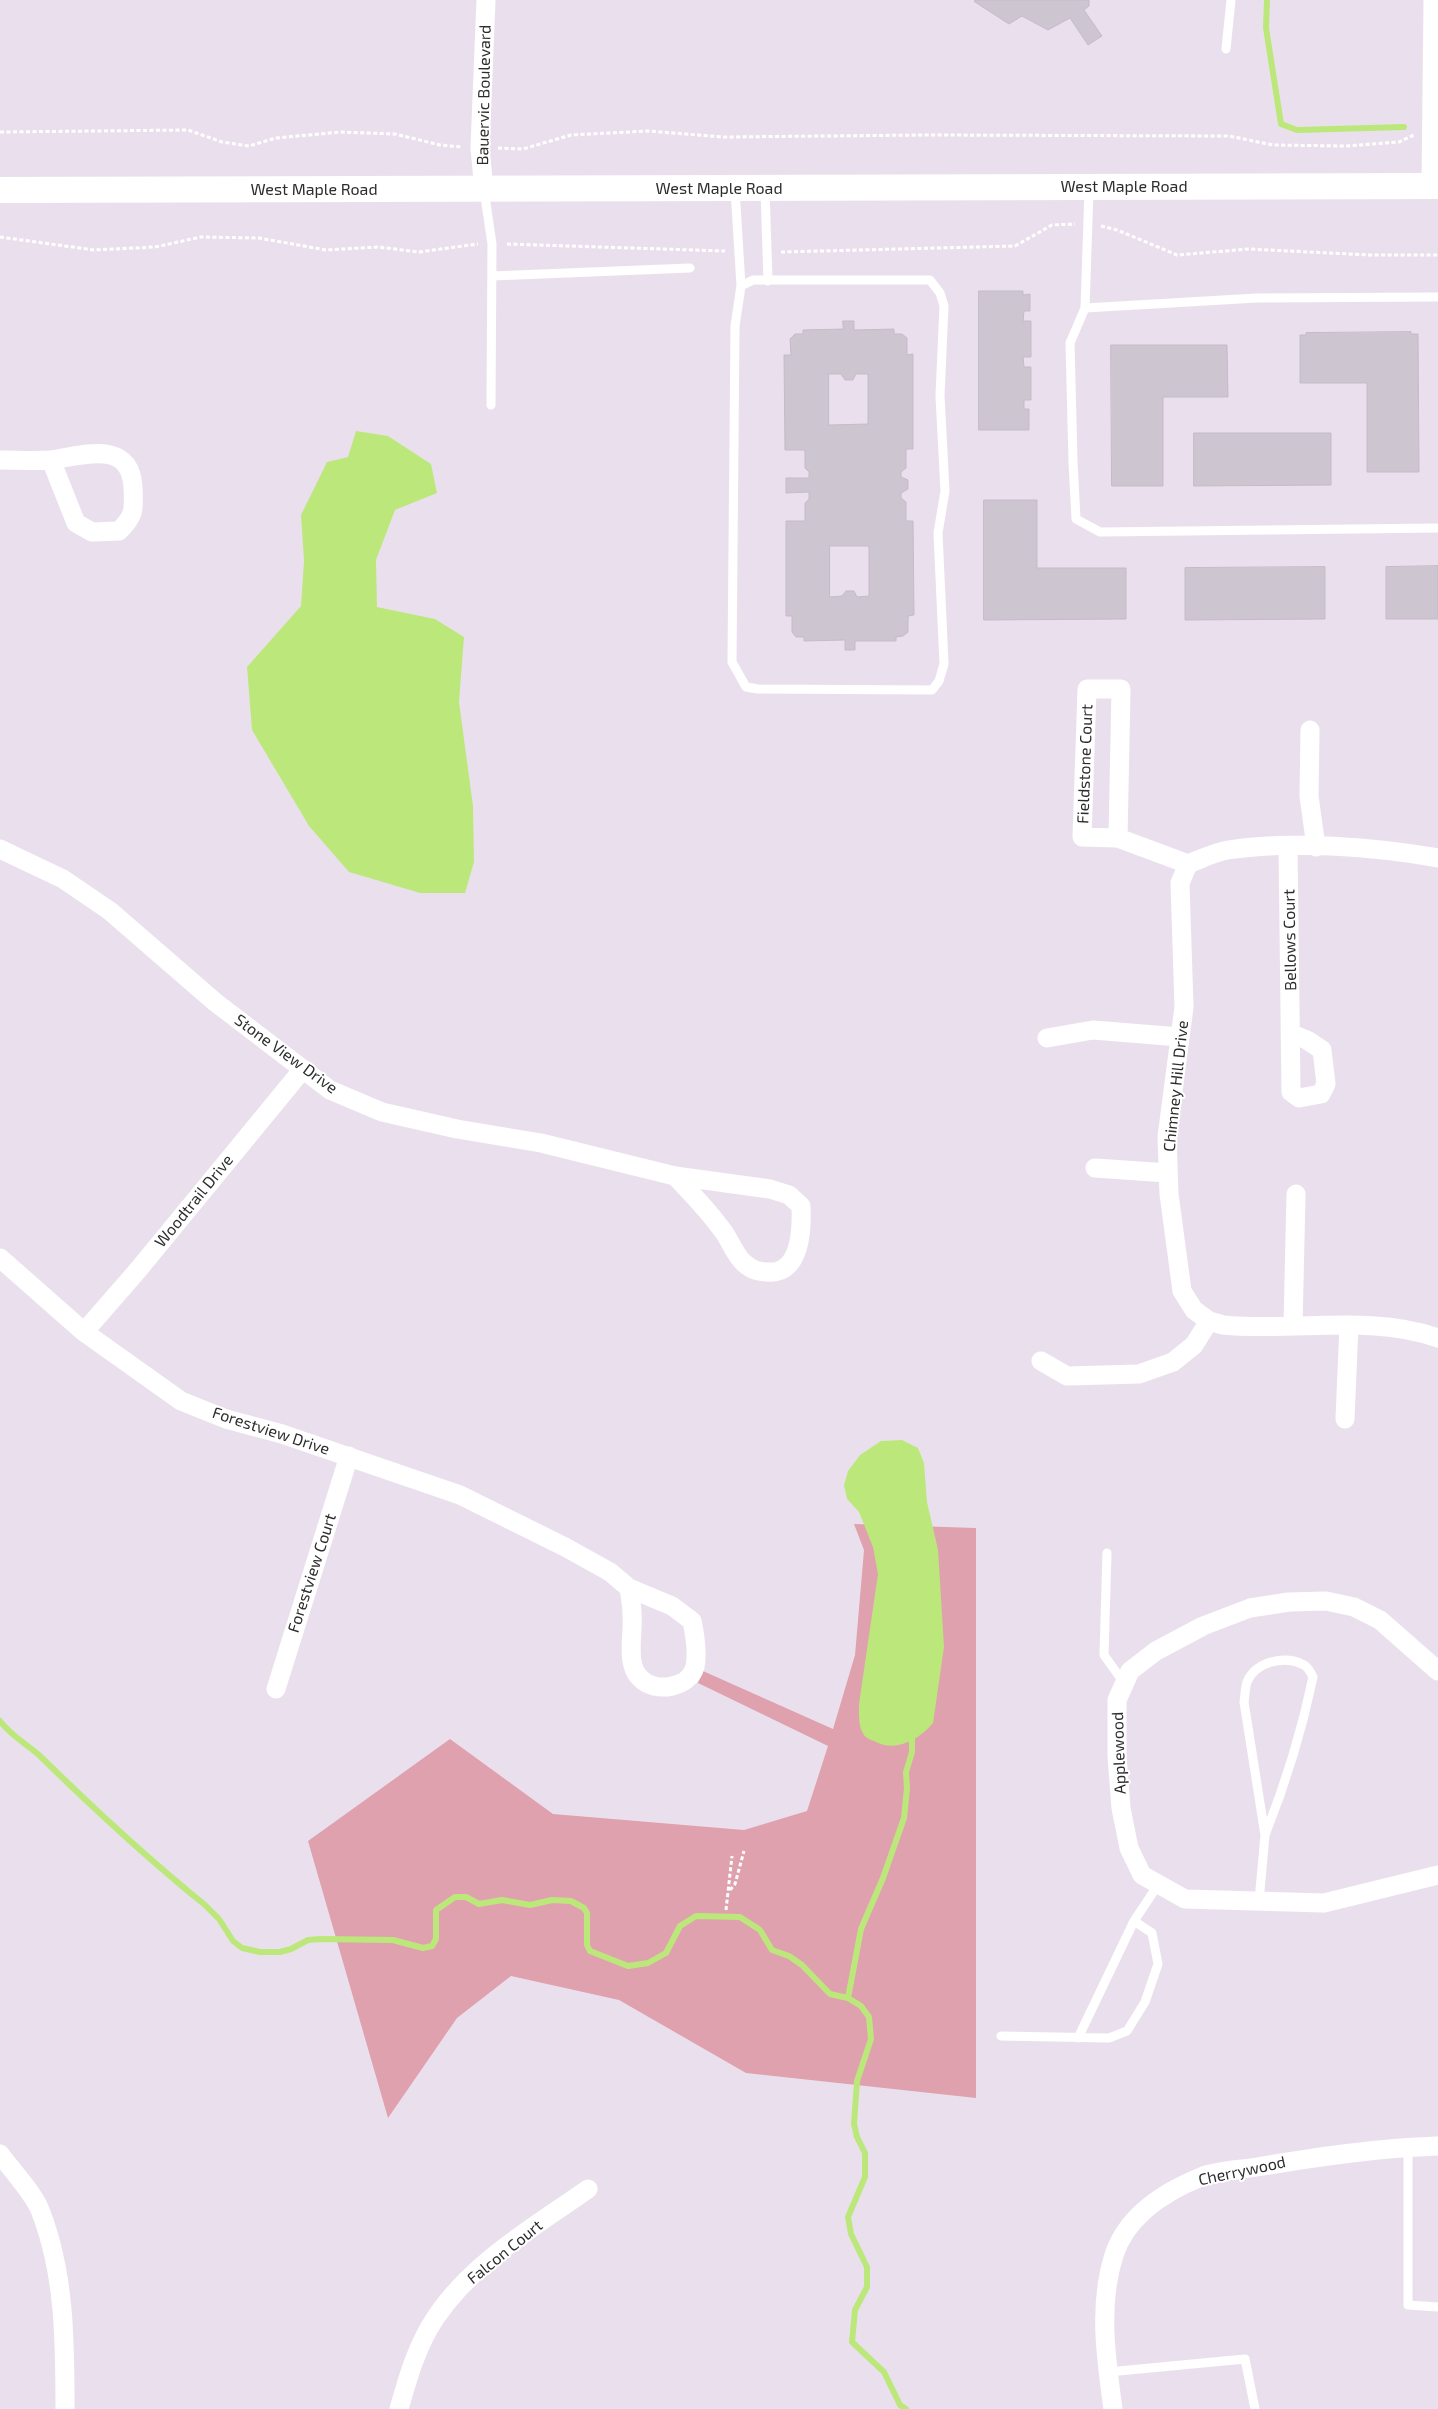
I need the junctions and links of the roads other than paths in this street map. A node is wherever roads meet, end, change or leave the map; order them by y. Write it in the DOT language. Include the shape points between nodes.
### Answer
graph roads {
  1 [pos="486,0"];
  2 [pos="1231,0"];
  3 [pos="1433,0"];
  4 [pos="1226,49"];
  5 [pos="1434,186"];
  6 [pos="1089,187"];
  7 [pos="735,189"];
  8 [pos="765,189"];
  9 [pos="0,190"];
  10 [pos="484,190"];
  11 [pos="690,268"];
  12 [pos="492,276"];
  13 [pos="768,281"];
  14 [pos="741,286"];
  15 [pos="1438,297"];
  16 [pos="1084,308"];
  17 [pos="491,405"];
  18 [pos="0,460"];
  19 [pos="51,460"];
  20 [pos="1438,528"];
  21 [pos="1310,730"];
  22 [pos="1118,838"];
  23 [pos="1288,847"];
  24 [pos="1316,847"];
  25 [pos="0,849"];
  26 [pos="1438,858"];
  27 [pos="1188,864"];
  28 [pos="1292,1034"];
  29 [pos="1180,1037"];
  30 [pos="1047,1038"];
  31 [pos="303,1069"];
  32 [pos="1095,1168"];
  33 [pos="1168,1173"];
  34 [pos="675,1176"];
  35 [pos="1296,1194"];
  36 [pos="0,1258"];
  37 [pos="1209,1321"];
  38 [pos="1350,1325"];
  39 [pos="1293,1326"];
  40 [pos="84,1332"];
  41 [pos="1438,1338"];
  42 [pos="1041,1361"];
  43 [pos="1345,1419"];
  44 [pos="349,1456"];
  45 [pos="1107,1553"];
  46 [pos="628,1588"];
  47 [pos="1438,1671"];
  48 [pos="1124,1684"];
  49 [pos="276,1689"];
  50 [pos="1265,1835"];
  51 [pos="1438,1875"];
  52 [pos="1158,1885"];
  53 [pos="1259,1902"];
  54 [pos="1134,1921"];
  55 [pos="1001,2036"];
  56 [pos="1078,2038"];
  57 [pos="1438,2146"];
  58 [pos="1408,2147"];
  59 [pos="0,2154"];
  60 [pos="588,2190"];
  61 [pos="1438,2307"];
  62 [pos="1108,2372"];
  63 [pos="65,2409"];
  64 [pos="399,2409"];
  65 [pos="1113,2409"];
  66 [pos="1255,2409"];
  1 -- 10 [label="street, Bauervic Boulevard" via="480,148"];
  2 -- 4 [label="lane"];
  3 -- 5 [label="street"];
  5 -- 6 [label="main road, West Maple Road"];
  6 -- 8 [label="main road, West Maple Road"];
  6 -- 16 [label="lane"];
  7 -- 8 [label="main road, West Maple Road"];
  7 -- 10 [label="main road, West Maple Road"];
  7 -- 14 [label="lane"];
  8 -- 13 [label="lane"];
  9 -- 10 [label="main road, West Maple Road"];
  10 -- 12 [label="lane" via="492,244"];
  11 -- 12 [label="lane"];
  12 -- 17 [label="lane"];
  13 -- 14 [label="lane" via="753,280"];
  13 -- 14 [label="lane" via="930,280 940,293 944,306 940,396 945,491 938,533 944,664 939,681 932,690 758,689 746,687 732,662 735,326"];
  15 -- 16 [label="lane" via="1256,298"];
  16 -- 20 [label="lane" via="1070,343 1076,519 1100,532"];
  18 -- 19 [label="street"];
  19 -- 19 [label="street" via="76,524 92,532 119,531 132,518 133,481 124,463 105,453"];
  21 -- 24 [label="street" via="1309,796"];
  22 -- 22 [label="street, Fieldstone Court" via="1121,690 1087,689 1082,836"];
  22 -- 27 [label="street, Fieldstone Court"];
  23 -- 24 [label="street"];
  23 -- 27 [label="street" via="1226,850"];
  23 -- 28 [label="street, Bellows Court"];
  24 -- 26 [label="street" via="1402,851"];
  25 -- 31 [label="street, Stone View Drive" via="63,879 110,911 215,1002"];
  27 -- 29 [label="street, Chimney Hill Drive" via="1180,883 1184,1007"];
  29 -- 30 [label="street" via="1093,1030"];
  29 -- 33 [label="street, Chimney Hill Drive" via="1167,1137"];
  31 -- 34 [label="street, Stone View Drive" via="330,1090 382,1112 541,1143"];
  31 -- 40 [label="street, Woodtrail Drive"];
  32 -- 33 [label="street"];
  33 -- 37 [label="street, Chimney Hill Drive" via="1182,1291 1194,1310"];
  34 -- 34 [label="street, Stone View Drive" via="770,1189 789,1195 801,1206 802,1225 798,1249 787,1266 773,1273 755,1271 742,1262 706,1208"];
  35 -- 39 [label="street"];
  36 -- 40 [label="street, Forestview Drive"];
  37 -- 39 [label="street" via="1238,1327"];
  37 -- 42 [label="street" via="1194,1345 1173,1362 1138,1374 1067,1376"];
  38 -- 39 [label="street"];
  38 -- 41 [label="street" via="1404,1330"];
  38 -- 43 [label="street"];
  40 -- 44 [label="street, Forestview Drive" via="181,1401 226,1419"];
  44 -- 46 [label="street, Forestview Drive" via="460,1495 610,1572"];
  44 -- 49 [label="street, Forestview Court"];
  45 -- 48 [label="lane" via="1104,1655"];
  46 -- 46 [label="street, Forestview Drive" via="632,1653 640,1678 653,1686 679,1684 694,1668 696,1652 692,1621 672,1606"];
  47 -- 48 [label="street, Applewood" via="1380,1620 1354,1607 1326,1601 1289,1602 1250,1608 1203,1626 1156,1652 1130,1671"];
  48 -- 52 [label="street, Applewood" via="1117,1700 1121,1808 1129,1848 1137,1866 1142,1875"];
  50 -- 50 [label="lane" via="1309,1700 1313,1677 1306,1665 1291,1661 1276,1660 1258,1668 1247,1682 1244,1702"];
  50 -- 53 [label="lane"];
  51 -- 53 [label="street, Applewood" via="1324,1903"];
  52 -- 53 [label="street, Applewood" via="1185,1899"];
  52 -- 54 [label="lane"];
  54 -- 56 [label="lane"];
  54 -- 56 [label="lane" via="1152,1933 1158,1964 1145,2002 1127,2031 1109,2038"];
  55 -- 56 [label="lane"];
  57 -- 58 [label="street, Cherrywood"];
  58 -- 61 [label="lane" via="1408,2304"];
  58 -- 62 [label="street, Cherrywood" via="1309,2158 1204,2176 1165,2194 1132,2220 1114,2254 1105,2295"];
  59 -- 63 [label="street" via="40,2208 58,2269 65,2344"];
  60 -- 64 [label="street, Falcon Court" via="475,2272 436,2317 412,2365"];
  62 -- 65 [label="street, Cherrywood"];
  62 -- 66 [label="lane" via="1246,2359"];
}
